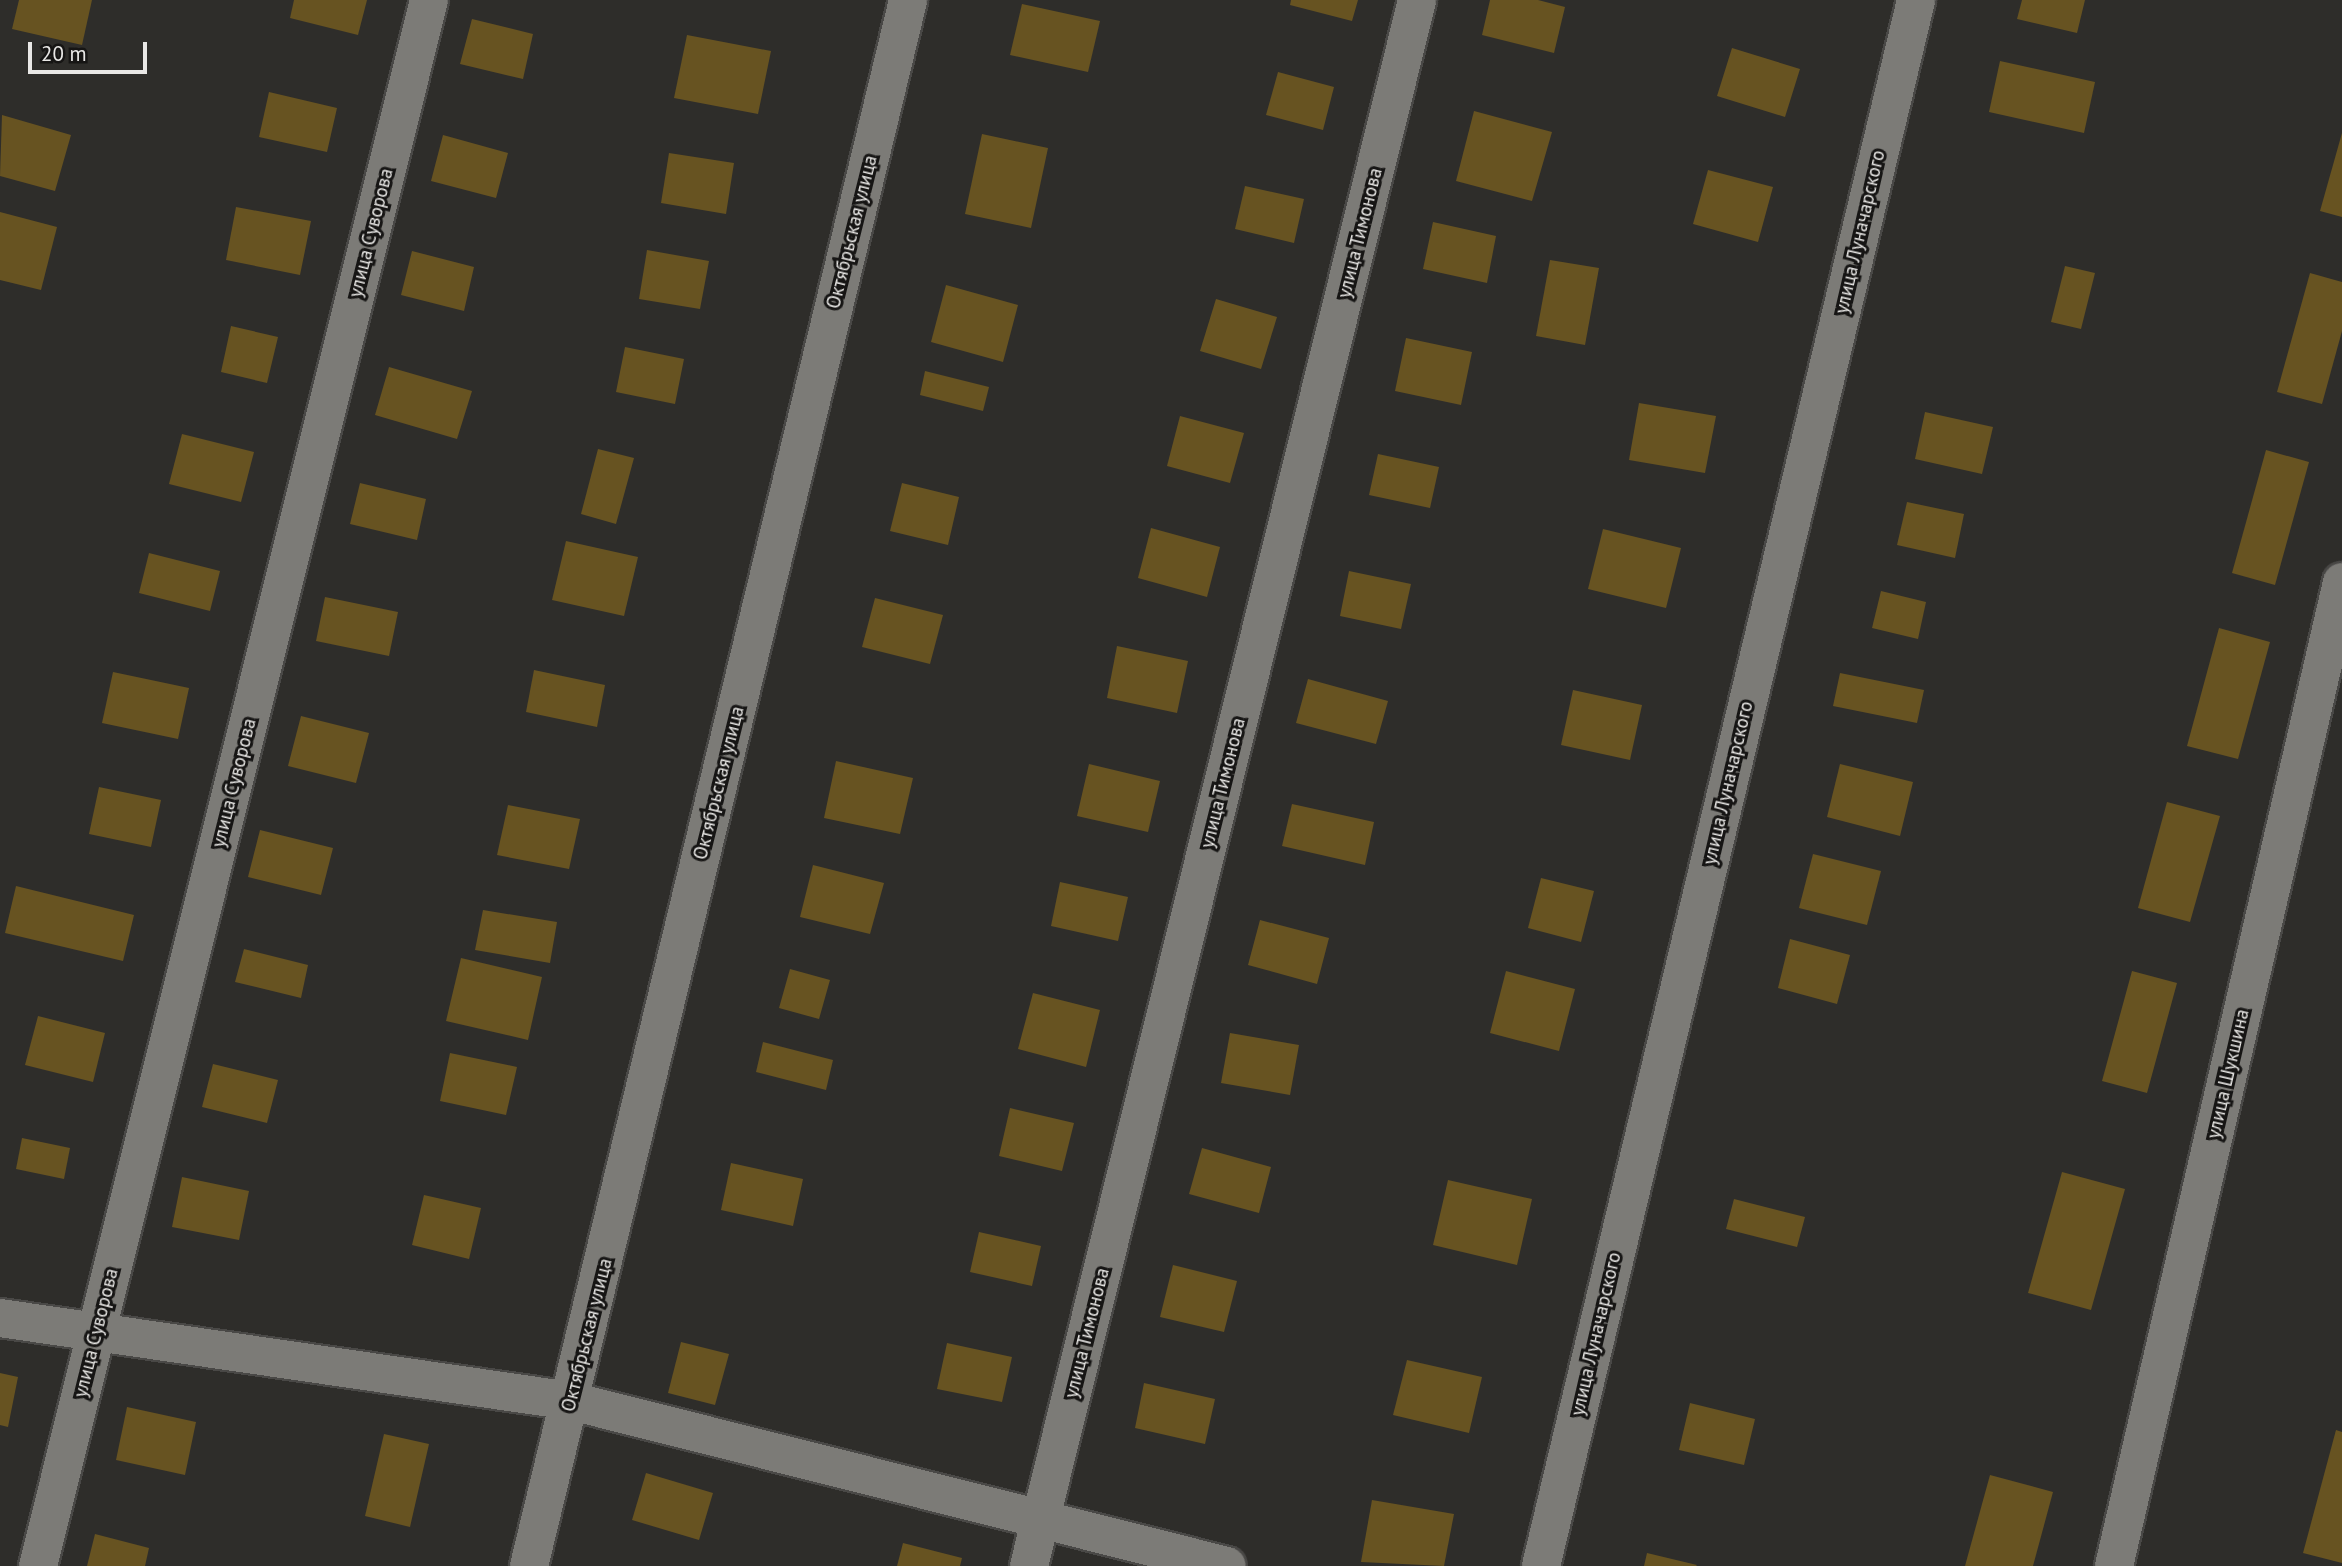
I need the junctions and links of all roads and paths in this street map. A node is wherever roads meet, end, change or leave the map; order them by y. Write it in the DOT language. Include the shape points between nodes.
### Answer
graph roads {
  1 [pos="429,0"];
  2 [pos="908,0"];
  3 [pos="1417,0"];
  4 [pos="1916,0"];
  5 [pos="2342,582"];
  6 [pos="0,1318"];
  7 [pos="96,1335"];
  8 [pos="571,1401"];
  9 [pos="1041,1519"];
  10 [pos="38,1566"];
  11 [pos="529,1566"];
  12 [pos="1029,1566"];
  13 [pos="1227,1566"];
  14 [pos="1541,1566"];
  15 [pos="2113,1566"];
  1 -- 7 [label="street, улица Суворова"];
  2 -- 8 [label="street, Октябрьская улица"];
  3 -- 9 [label="street, улица Тимонова"];
  4 -- 14 [label="street, улица Луначарского"];
  5 -- 15 [label="street, улица Шукшина"];
  6 -- 7 [label="street"];
  7 -- 8 [label="street"];
  7 -- 10 [label="street, улица Суворова"];
  8 -- 9 [label="street"];
  8 -- 11 [label="street, Октябрьская улица"];
  9 -- 12 [label="street, улица Тимонова"];
  9 -- 13 [label="street"];
}
